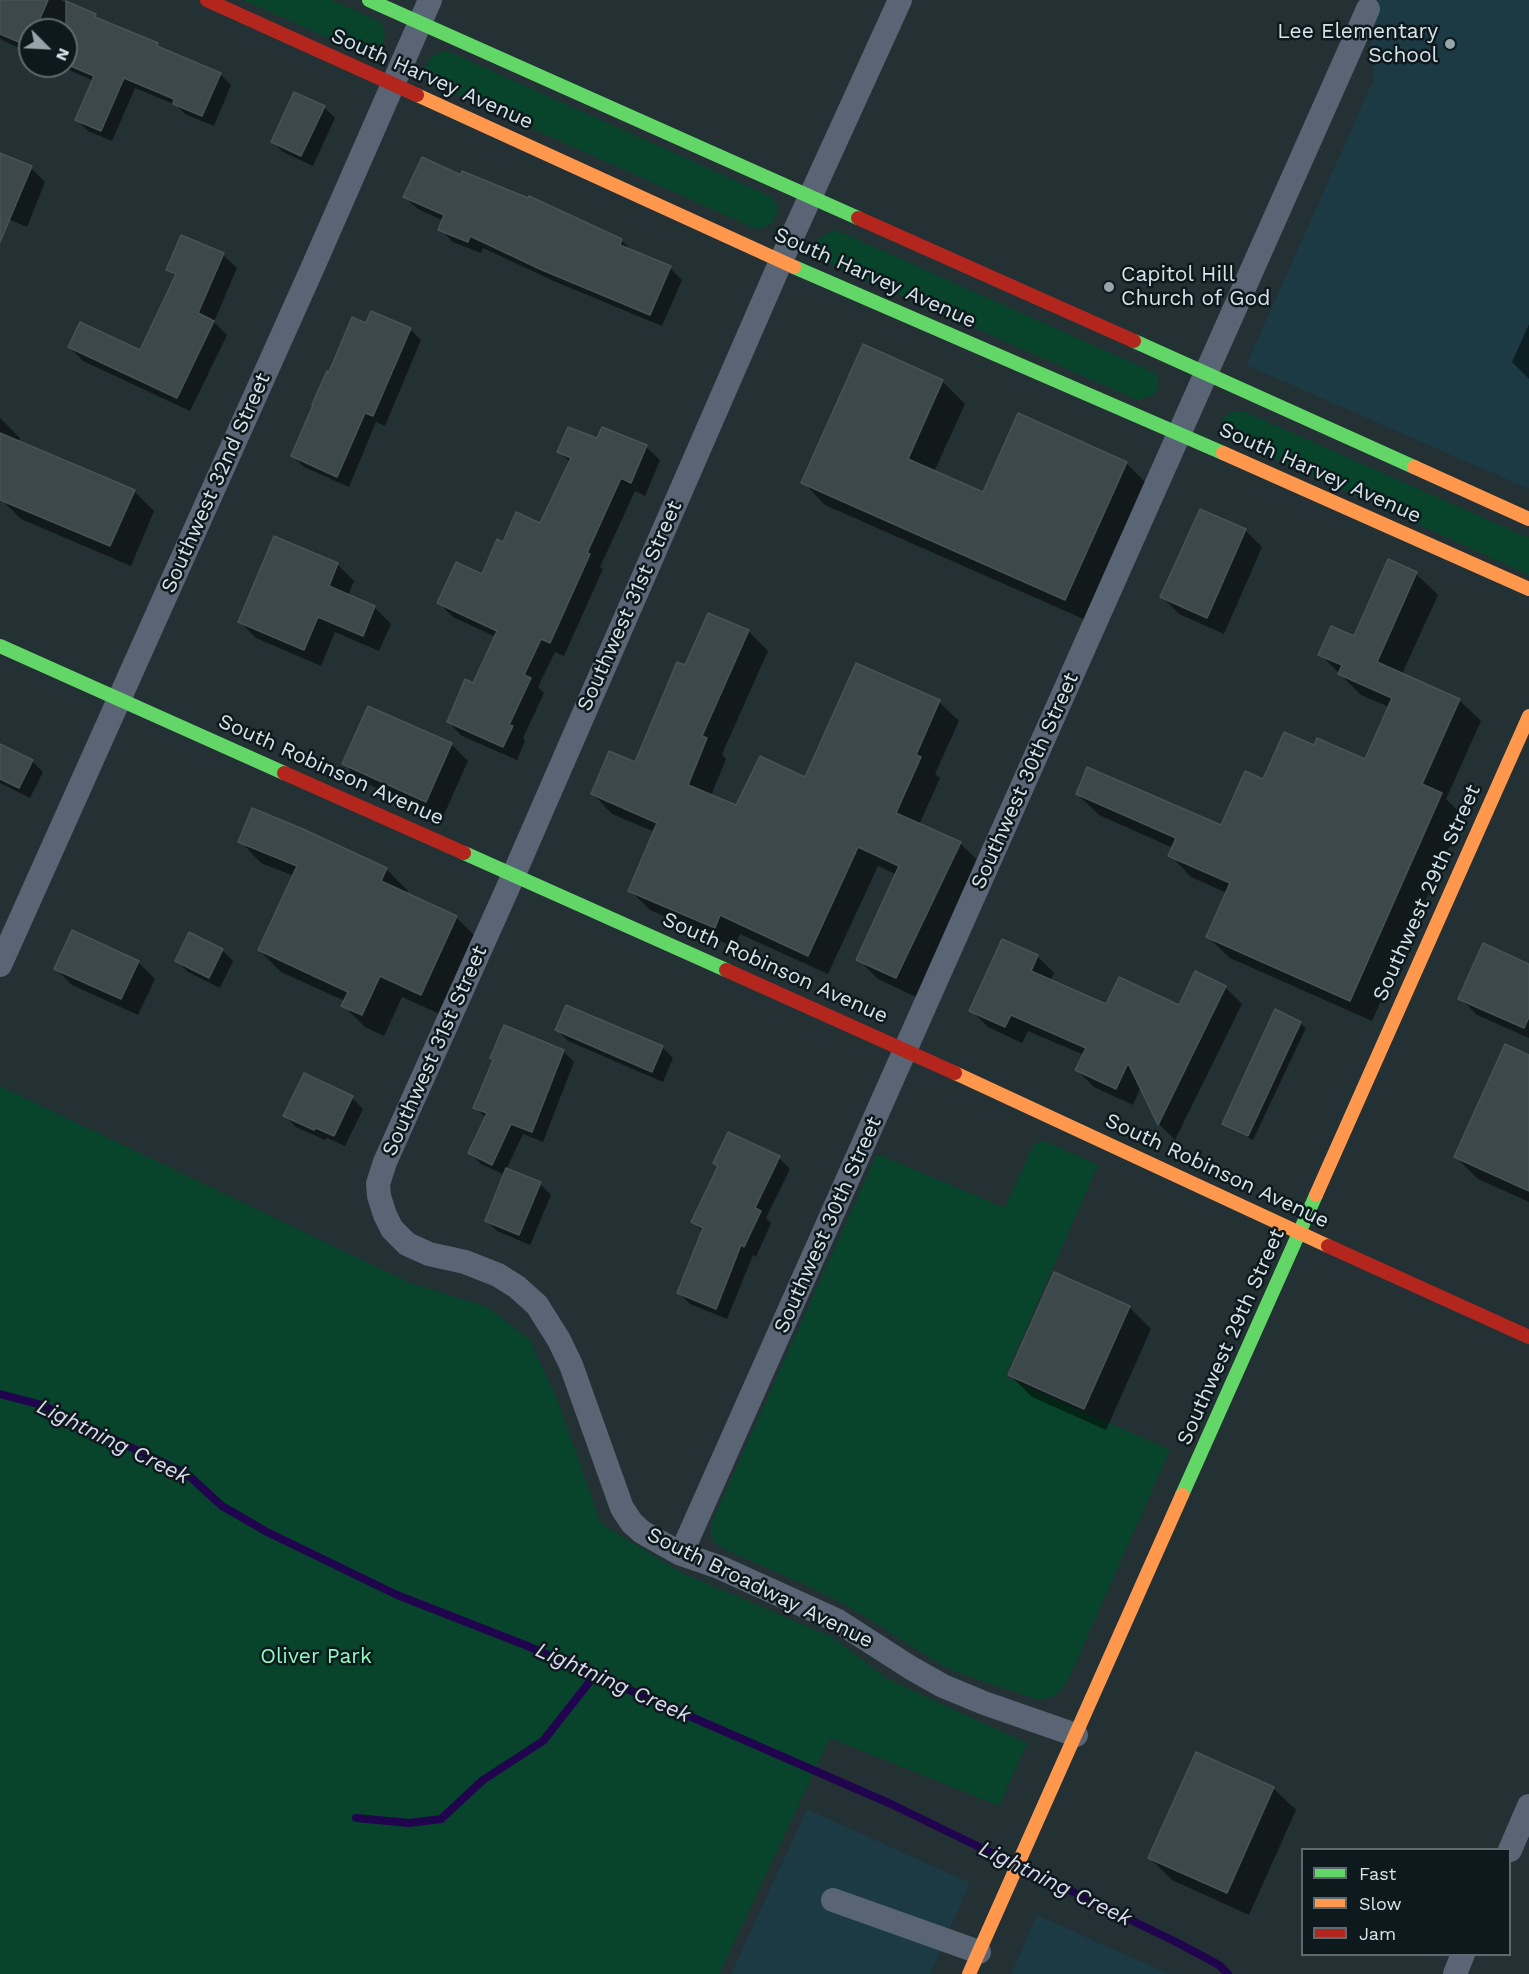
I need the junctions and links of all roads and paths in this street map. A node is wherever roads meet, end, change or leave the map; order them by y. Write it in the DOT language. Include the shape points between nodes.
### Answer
graph roads {
  1 [pos="207,0"];
  2 [pos="369,0"];
  3 [pos="430,0"];
  4 [pos="900,0"];
  5 [pos="1368,9"];
  6 [pos="420,23"];
  7 [pos="393,83"];
  8 [pos="811,197"];
  9 [pos="781,261"];
  10 [pos="1206,372"];
  11 [pos="1179,433"];
  12 [pos="1529,519"];
  13 [pos="1529,589"];
  14 [pos="0,646"];
  15 [pos="118,699"];
  16 [pos="1529,716"];
  17 [pos="513,874"];
  18 [pos="0,965"];
  19 [pos="906,1050"];
  20 [pos="385,1215"];
  21 [pos="1301,1232"];
  22 [pos="1529,1336"];
  23 [pos="681,1554"];
  24 [pos="1076,1735"];
  25 [pos="1529,1806"];
  26 [pos="1510,1848"];
  27 [pos="832,1900"];
  28 [pos="979,1952"];
  29 [pos="1462,1956"];
  30 [pos="969,1974"];
  31 [pos="1455,1974"];
  1 -- 7 [label="street, South Harvey Avenue"];
  2 -- 6 [label="street, South Harvey Avenue"];
  3 -- 6 [label="street, Southwest 32nd Street"];
  4 -- 8 [label="street, Southwest 31st Street"];
  5 -- 10 [label="street, Southwest 30th Street"];
  6 -- 7 [label="street, Southwest 32nd Street"];
  6 -- 8 [label="street, South Harvey Avenue"];
  7 -- 9 [label="street, South Harvey Avenue"];
  7 -- 15 [label="street, Southwest 32nd Street"];
  8 -- 9 [label="street, Southwest 31st Street"];
  8 -- 10 [label="street, South Harvey Avenue"];
  9 -- 11 [label="street, South Harvey Avenue"];
  9 -- 17 [label="street, Southwest 31st Street"];
  10 -- 11 [label="street, Southwest 30th Street"];
  10 -- 12 [label="street, South Harvey Avenue"];
  11 -- 13 [label="street, South Harvey Avenue"];
  11 -- 19 [label="street, Southwest 30th Street"];
  14 -- 15 [label="street, South Robinson Avenue"];
  15 -- 17 [label="street, South Robinson Avenue"];
  15 -- 18 [label="street, Southwest 32nd Street"];
  16 -- 21 [label="street, Southwest 29th Street"];
  17 -- 19 [label="street, South Robinson Avenue"];
  17 -- 20 [label="street, Southwest 31st Street" via="385,1162 378,1184"];
  19 -- 21 [label="street, South Robinson Avenue"];
  19 -- 23 [label="street, Southwest 30th Street"];
  20 -- 23 [label="street, South Broadway Avenue" via="407,1244 498,1275 537,1305 571,1365 622,1508 642,1532"];
  21 -- 22 [label="street, South Robinson Avenue"];
  21 -- 24 [label="street, Southwest 29th Street"];
  23 -- 24 [label="street, South Broadway Avenue" via="838,1621 943,1686"];
  24 -- 28 [label="street, Southwest 29th Street"];
  25 -- 26 [label="street"];
  27 -- 28 [label="street"];
  28 -- 30 [label="street, Southwest 29th Street"];
  29 -- 31 [label="street"];
}
